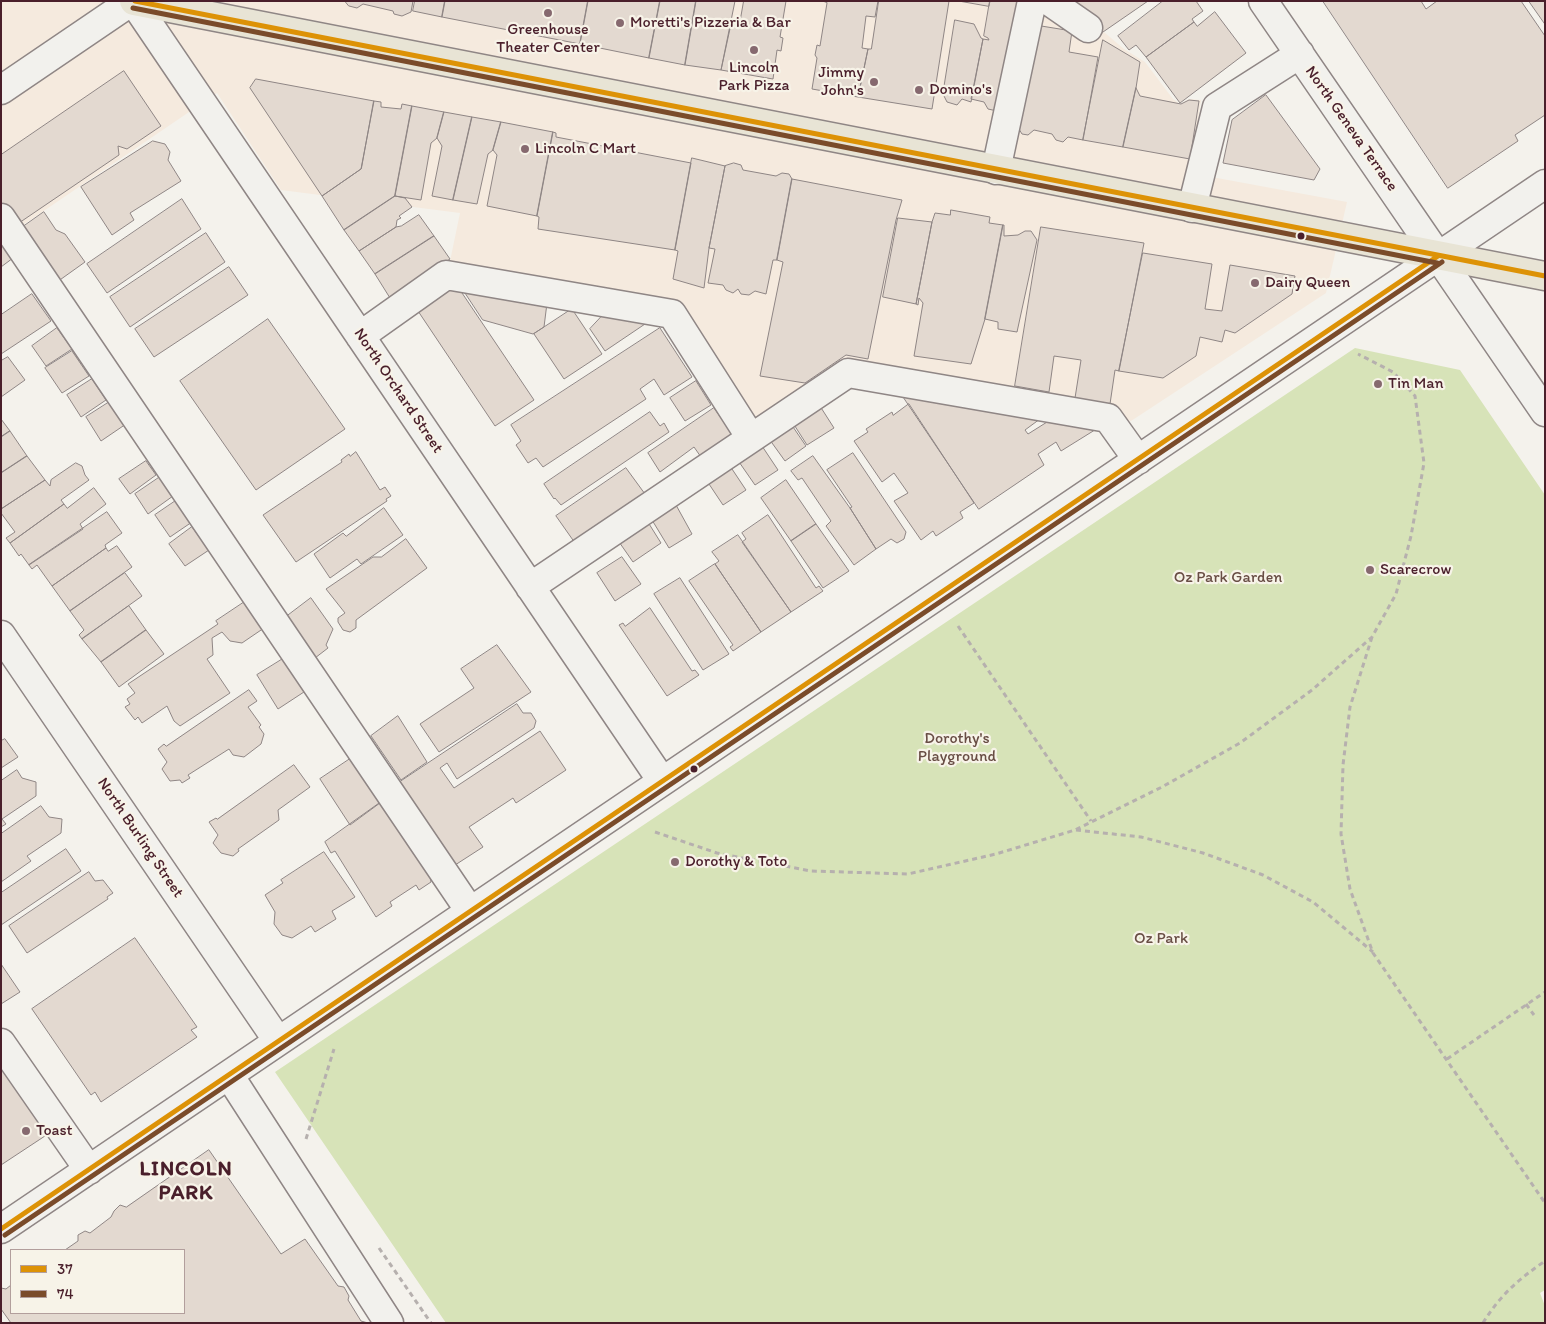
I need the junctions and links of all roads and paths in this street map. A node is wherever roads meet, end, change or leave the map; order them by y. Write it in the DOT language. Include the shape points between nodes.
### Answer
graph roads {
  1 [pos="133,1"];
  2 [pos="1032,1"];
  3 [pos="1049,1"];
  4 [pos="1263,1"];
  5 [pos="1088,28"];
  6 [pos="1300,54"];
  7 [pos="1,90"];
  8 [pos="996,170"];
  9 [pos="1545,184"];
  10 [pos="1192,208"];
  11 [pos="1,218"];
  12 [pos="1438,256"];
  13 [pos="1545,276"];
  14 [pos="360,336"];
  15 [pos="1358,354"];
  16 [pos="1545,412"];
  17 [pos="751,438"];
  18 [pos="1138,460"];
  19 [pos="530,587"];
  20 [pos="958,626"];
  21 [pos="1,635"];
  22 [pos="1372,637"];
  23 [pos="662,781"];
  24 [pos="1091,821"];
  25 [pos="1075,830"];
  26 [pos="655,832"];
  27 [pos="470,911"];
  28 [pos="1373,953"];
  29 [pos="1545,992"];
  30 [pos="1526,1004"];
  31 [pos="1534,1015"];
  32 [pos="278,1041"];
  33 [pos="1,1043"];
  34 [pos="334,1049"];
  35 [pos="1448,1059"];
  36 [pos="229,1075"];
  37 [pos="305,1142"];
  38 [pos="88,1170"];
  39 [pos="1545,1203"];
  40 [pos="1,1229"];
  41 [pos="1545,1260"];
  42 [pos="389,1323"];
  43 [pos="1483,1323"];
  1 -- 7 [label="street"];
  1 -- 8 [label="main road"];
  1 -- 14 [label="street, North Orchard Street"];
  2 -- 8 [label="street"];
  3 -- 5 [label="street"];
  4 -- 6 [label="street, North Geneva Terrace"];
  6 -- 10 [label="street" via="1217,107"];
  6 -- 12 [label="street, North Geneva Terrace"];
  8 -- 10 [label="main road"];
  9 -- 12 [label="street"];
  10 -- 12 [label="main road"];
  11 -- 27 [label="street"];
  12 -- 13 [label="main road"];
  12 -- 16 [label="street, North Geneva Terrace"];
  12 -- 18 [label="street"];
  14 -- 17 [label="street" via="446,275 672,314"];
  14 -- 19 [label="street, North Orchard Street"];
  15 -- 22 [label="path" via="1393,372 1415,396 1424,463 1411,536 1396,594"];
  17 -- 18 [label="street" via="848,373 1108,418"];
  17 -- 19 [label="street"];
  18 -- 23 [label="street"];
  19 -- 23 [label="street, North Orchard Street"];
  20 -- 24 [label="path"];
  21 -- 32 [label="street, North Burling Street"];
  22 -- 24 [label="path" via="1312,690 1240,744"];
  22 -- 28 [label="path" via="1350,707 1343,765 1341,834 1350,889"];
  23 -- 27 [label="street"];
  24 -- 25 [label="path"];
  25 -- 26 [label="path" via="996,854 908,874 811,871 716,853"];
  25 -- 28 [label="path" via="1141,837 1203,853 1263,875 1313,902"];
  27 -- 32 [label="street"];
  28 -- 35 [label="path"];
  29 -- 30 [label="path"];
  30 -- 31 [label="path"];
  30 -- 35 [label="path"];
  32 -- 36 [label="street"];
  33 -- 38 [label="street"];
  34 -- 37 [label="path"];
  35 -- 39 [label="path"];
  36 -- 38 [label="street"];
  36 -- 42 [label="street"];
  38 -- 40 [label="street"];
  41 -- 43 [label="path" via="1518,1280"];
}
